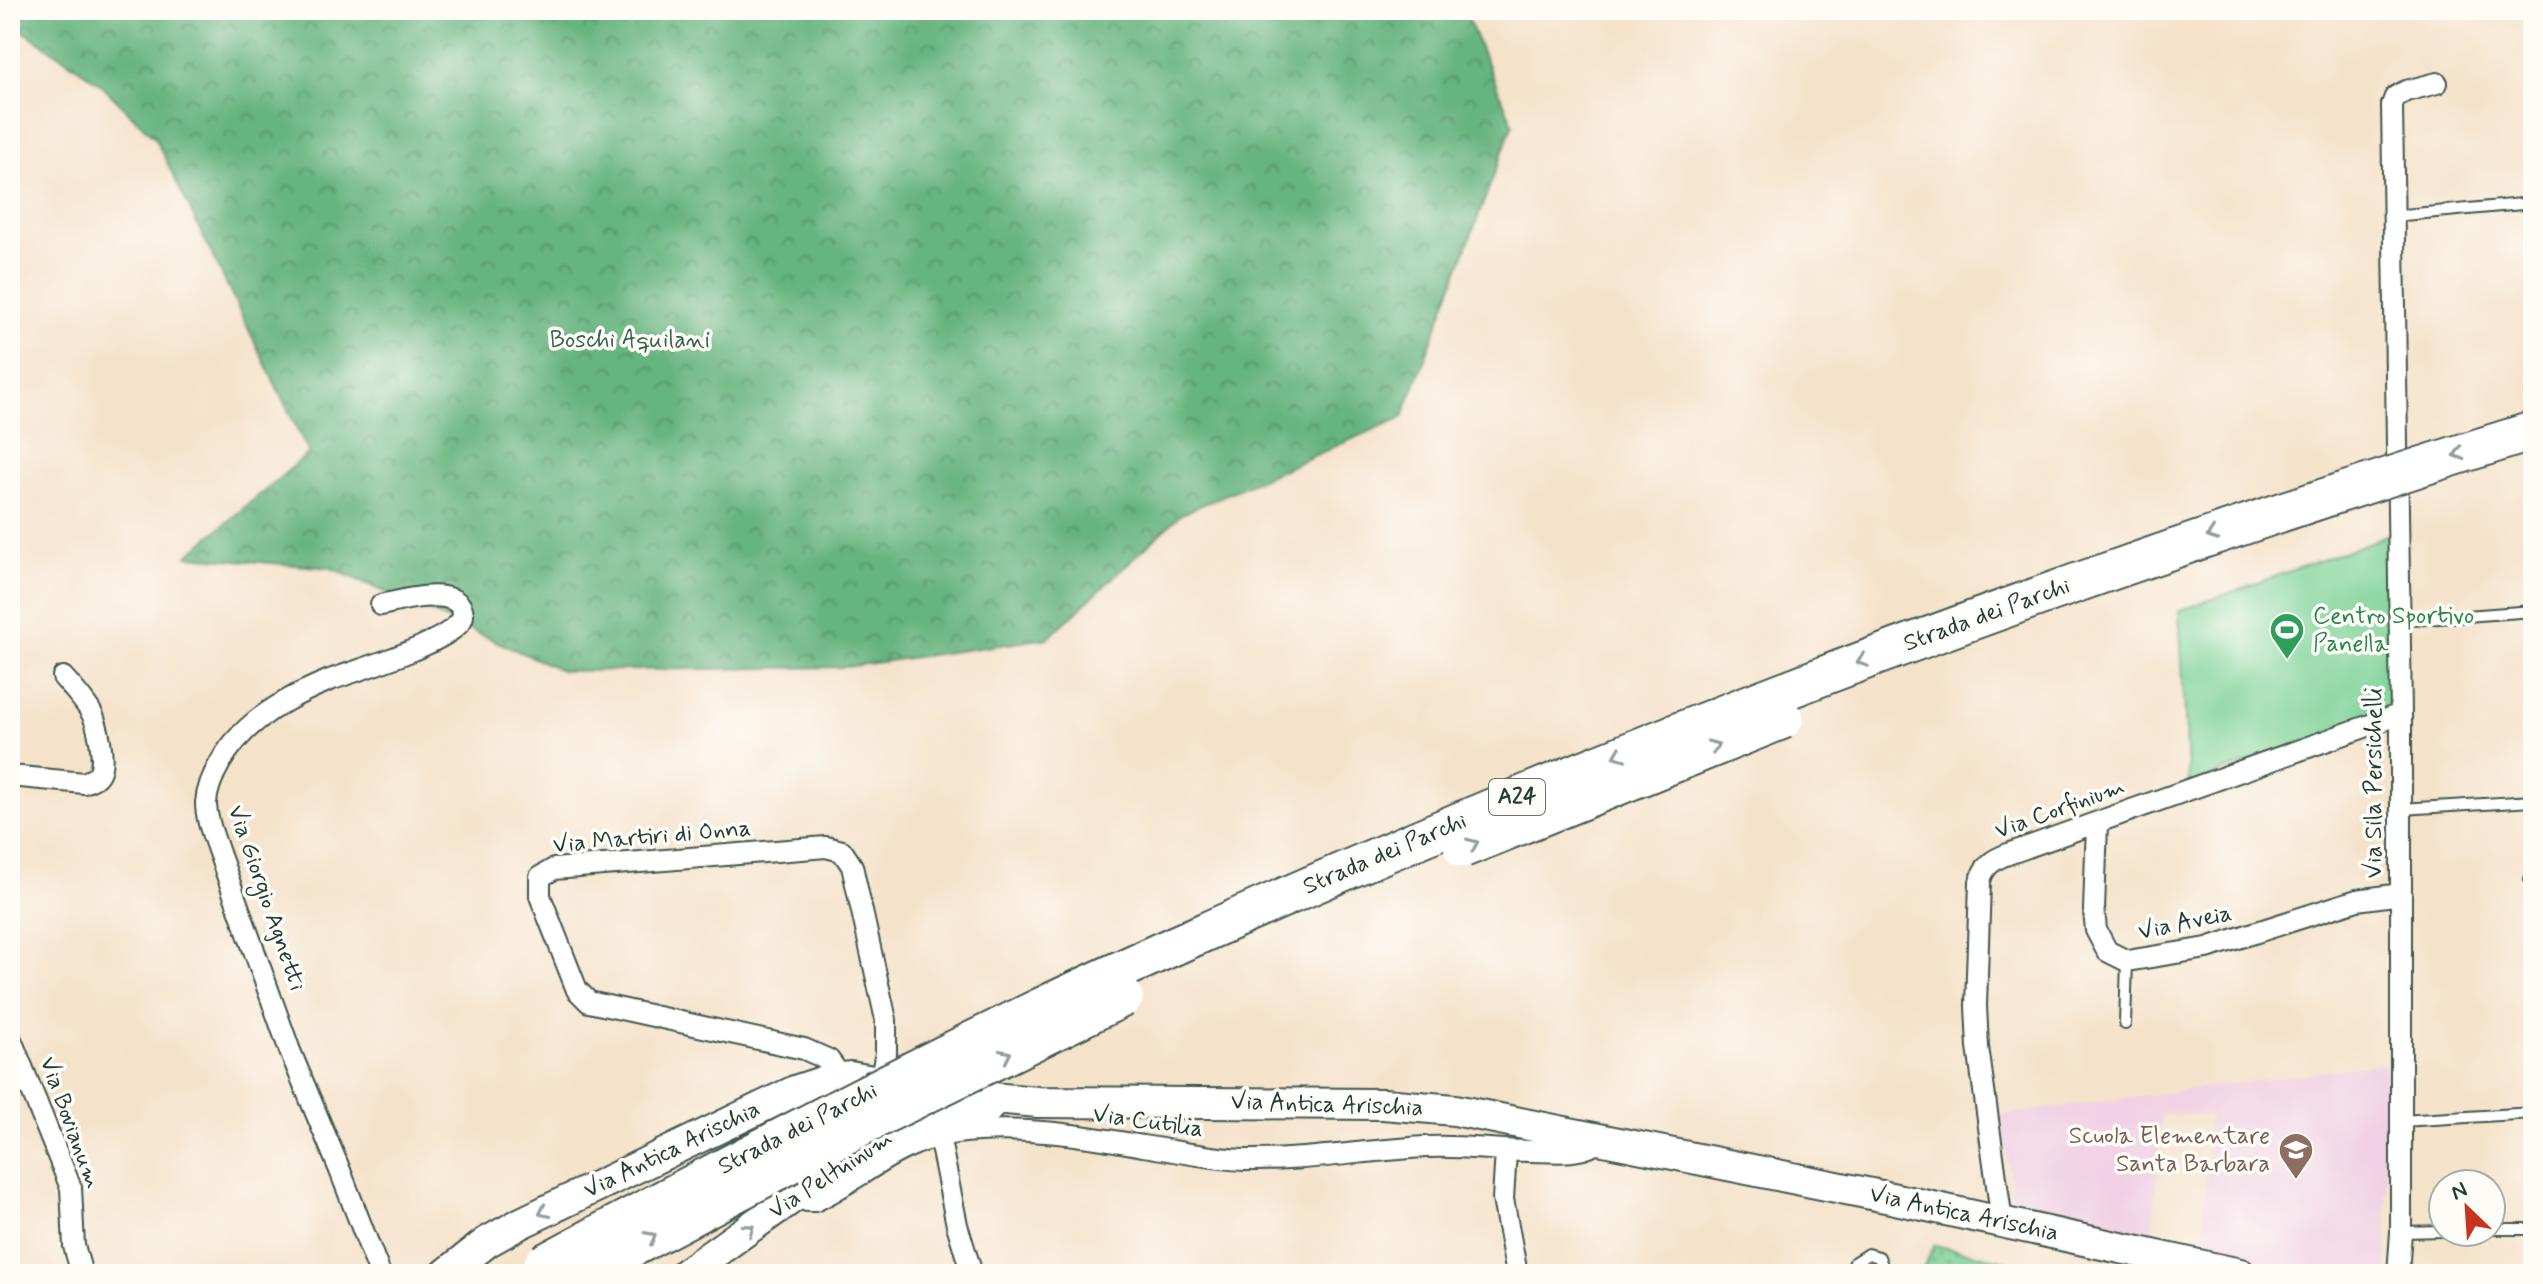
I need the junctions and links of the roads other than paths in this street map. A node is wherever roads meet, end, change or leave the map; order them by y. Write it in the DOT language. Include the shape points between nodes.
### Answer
graph roads {
  1 [pos="2437,83"];
  2 [pos="2533,203"];
  3 [pos="2393,216"];
  4 [pos="2533,431"];
  5 [pos="2533,457"];
  6 [pos="381,605"];
  7 [pos="2533,611"];
  8 [pos="2399,621"];
  9 [pos="63,677"];
  10 [pos="2401,714"];
  11 [pos="10,776"];
  12 [pos="2533,801"];
  13 [pos="2401,809"];
  14 [pos="2097,823"];
  15 [pos="2401,894"];
  16 [pos="2127,961"];
  17 [pos="2125,1024"];
  18 [pos="10,1037"];
  19 [pos="835,1079"];
  20 [pos="880,1082"];
  21 [pos="1038,1102"];
  22 [pos="2533,1113"];
  23 [pos="2401,1121"];
  24 [pos="939,1136"];
  25 [pos="1602,1138"];
  26 [pos="864,1148"];
  27 [pos="1506,1151"];
  28 [pos="797,1194"];
  29 [pos="2002,1222"];
  30 [pos="2507,1229"];
  31 [pos="2533,1229"];
  32 [pos="2427,1231"];
  33 [pos="2401,1232"];
  34 [pos="543,1264"];
  35 [pos="82,1274"];
  36 [pos="380,1274"];
  37 [pos="446,1274"];
  38 [pos="582,1274"];
  39 [pos="685,1274"];
  40 [pos="972,1274"];
  41 [pos="1517,1274"];
  42 [pos="1851,1274"];
  43 [pos="1885,1274"];
  44 [pos="2240,1274"];
  45 [pos="2398,1274"];
  1 -- 3 [label="street, Via Sila Persichelli" via="2406,91 2392,105"];
  2 -- 3 [label="lane"];
  3 -- 8 [label="street, Via Sila Persichelli"];
  4 -- 34 [label="highway, Strada dei Parchi / A24, one-way, bridge" via="2156,554 1753,702 1529,792 1039,1008"];
  38 -- 5 [label="highway, Strada dei Parchi / A24, one-way, bridge" via="883,1115 1095,1011 1432,861 1868,686 2167,578"];
  6 -- 36 [label="street, Via Giorgio Agnetti" via="438,596 459,605 463,615 446,634 328,681 265,714 223,757 206,802 290,1051"];
  7 -- 8 [label="lane"];
  8 -- 10 [label="street, Via Sila Persichelli"];
  9 -- 11 [label="street" via="93,716 100,772 84,783"];
  10 -- 13 [label="street, Via Sila Persichelli"];
  10 -- 14 [label="street, Via Corfinium"];
  12 -- 13 [label="lane"];
  13 -- 15 [label="street, Via Sila Persichelli"];
  14 -- 16 [label="street, Via Aveia" via="2096,930 2107,951"];
  14 -- 29 [label="street, Via Corfinium" via="2002,856 1981,877 1978,1047"];
  15 -- 16 [label="street, Via Aveia" via="2357,900 2207,948"];
  15 -- 23 [label="street, Via Sila Persichelli"];
  16 -- 17 [label="lane"];
  18 -- 35 [label="street, Via Bovianum" via="71,1188 74,1246"];
  19 -- 20 [label="main road, Via Antica Arischia"];
  19 -- 20 [label="street, Via Martiri di Onna" via="832,1063 811,1051 589,1002 577,990 538,890 540,877 554,869 826,847 842,851 852,866 886,1020"];
  19 -- 26 [label="main road" via="818,1098 819,1127 833,1147"];
  19 -- 37 [label="main road, Via Antica Arischia, one-way" via="795,1091 521,1223"];
  20 -- 21 [label="main road, Via Antica Arischia"];
  20 -- 26 [label="main road" via="890,1092 894,1115 886,1133"];
  21 -- 25 [label="main road, Via Antica Arischia" via="1403,1105"];
  21 -- 26 [label="main road, Via Peltuinum" via="953,1113"];
  22 -- 23 [label="lane"];
  23 -- 33 [label="street, Via Sila Persichelli"];
  24 -- 27 [label="street, Via Cutilia" via="1034,1133 1245,1160 1430,1147"];
  24 -- 28 [label="street, Via Cutilia" via="901,1149 815,1201"];
  24 -- 40 [label="street"];
  25 -- 27 [label="street, Via Cutilia" via="1579,1149"];
  25 -- 29 [label="main road, Via Antica Arischia"];
  26 -- 28 [label="main road, Via Peltuinum"];
  27 -- 41 [label="street" via="1503,1199"];
  39 -- 28 [label="main road, Via Peltuinum, one-way"];
  29 -- 44 [label="main road, Via Antica Arischia"];
  30 -- 31 [label="lane"];
  32 -- 33 [label="lane"];
  33 -- 45 [label="street, Via Sila Persichelli"];
  42 -- 43 [label="lane" via="1855,1262 1868,1254 1879,1257"];
}
